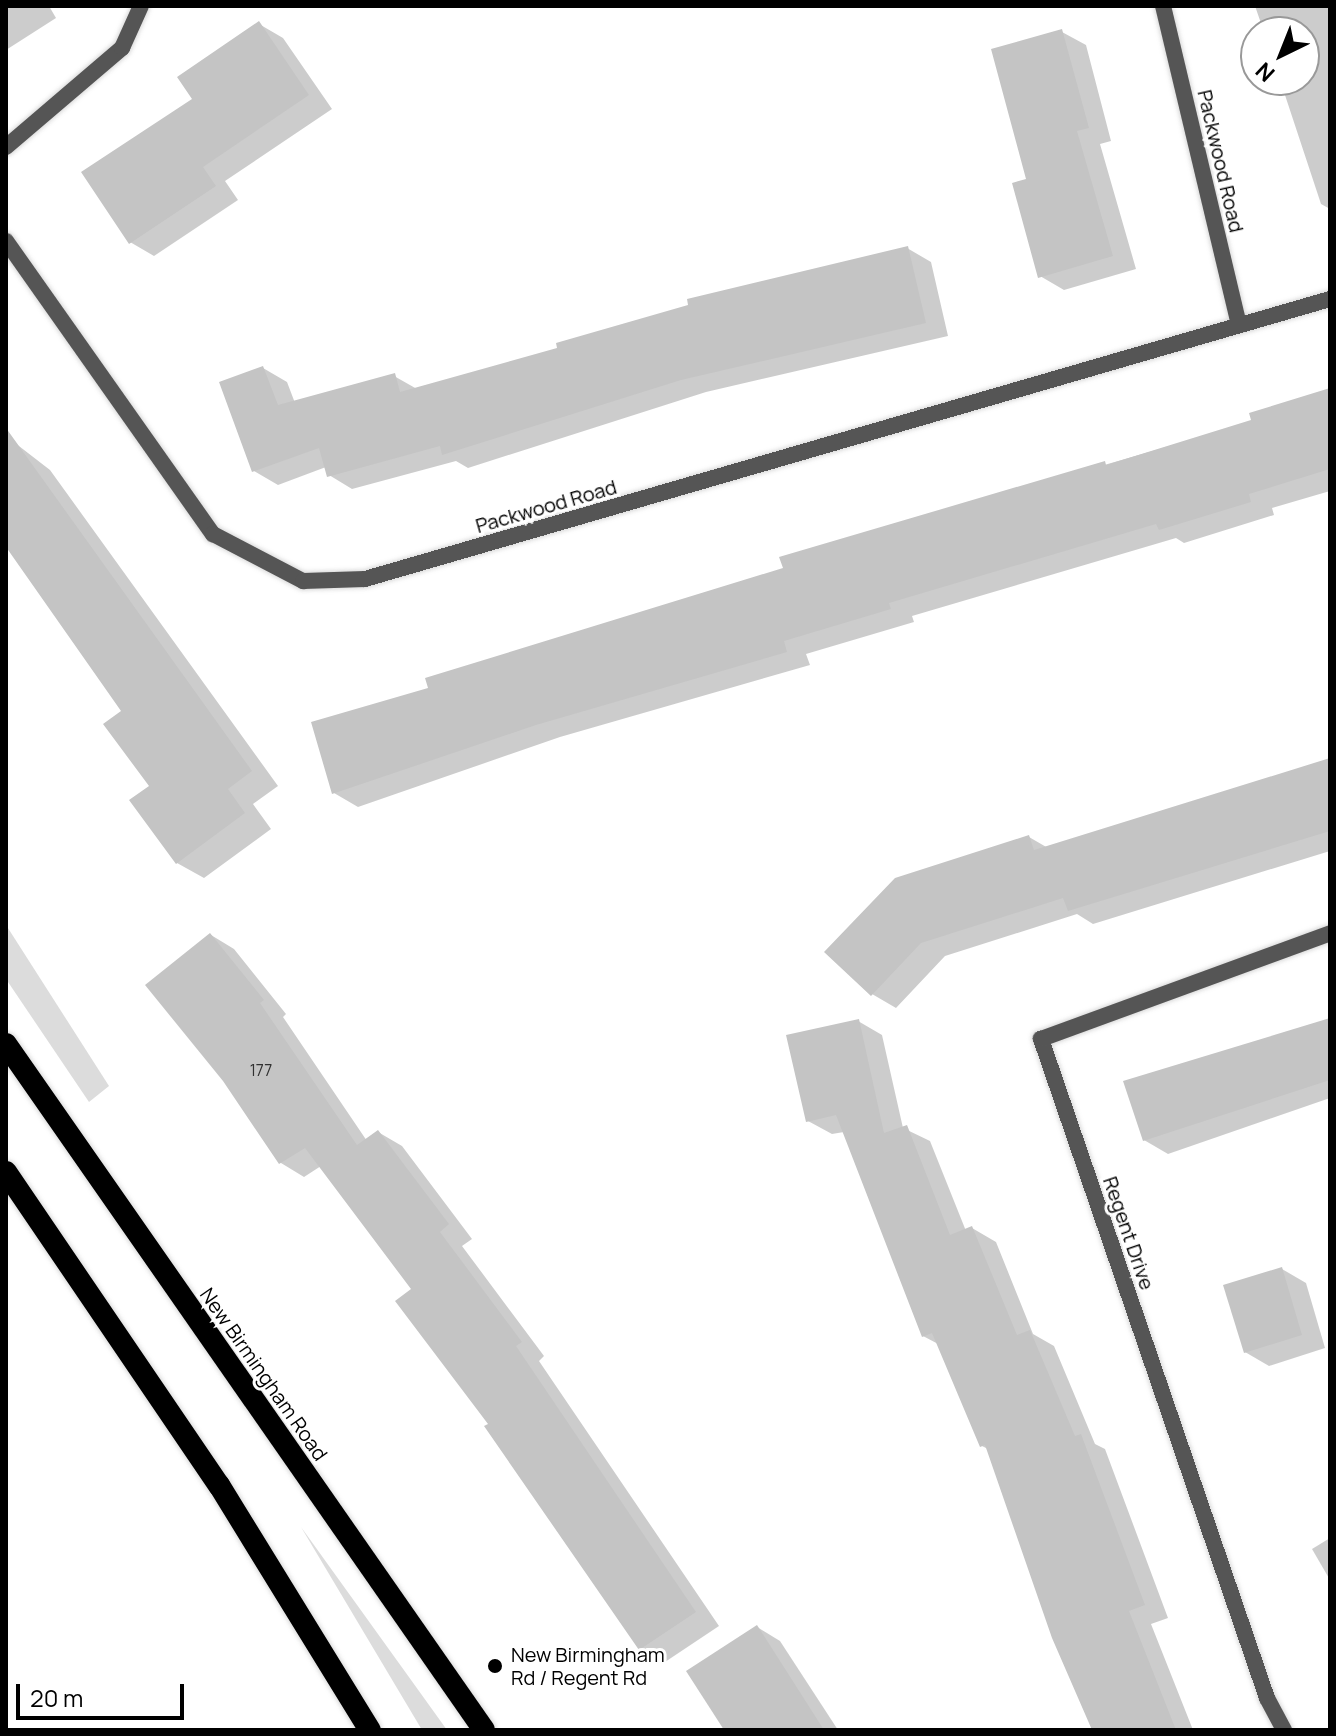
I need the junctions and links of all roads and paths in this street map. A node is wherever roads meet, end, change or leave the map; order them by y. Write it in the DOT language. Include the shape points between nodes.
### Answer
graph roads {
  1 [pos="141,6"];
  2 [pos="1163,6"];
  3 [pos="6,147"];
  4 [pos="6,241"];
  5 [pos="1330,299"];
  6 [pos="1239,325"];
  7 [pos="1330,933"];
  8 [pos="6,1044"];
  9 [pos="6,1172"];
  10 [pos="370,1730"];
  11 [pos="484,1730"];
  12 [pos="1284,1730"];
  1 -- 3 [label="street" via="122,48"];
  2 -- 6 [label="street, Packwood Road"];
  4 -- 6 [label="street, Packwood Road" via="213,534 303,581 365,579"];
  5 -- 6 [label="street, Packwood Road"];
  7 -- 12 [label="street, Regent Drive" via="1041,1039 1267,1698"];
  8 -- 11 [label="highway, New Birmingham Road"];
  9 -- 10 [label="highway" via="219,1485"];
}
